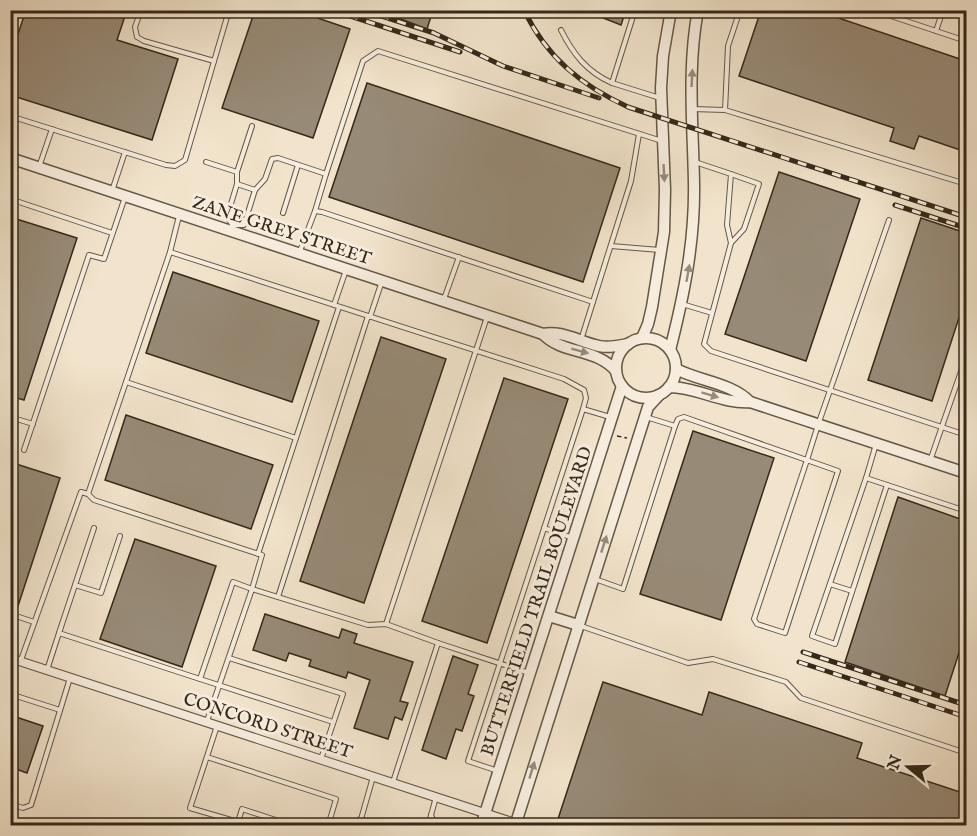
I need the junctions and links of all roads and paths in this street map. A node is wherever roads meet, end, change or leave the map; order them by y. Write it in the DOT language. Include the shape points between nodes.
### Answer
graph roads {
  1 [pos="141,10"];
  2 [pos="226,10"];
  3 [pos="635,10"];
  4 [pos="671,10"];
  5 [pos="698,10"];
  6 [pos="740,10"];
  7 [pos="873,10"];
  8 [pos="943,10"];
  9 [pos="561,30"];
  10 [pos="936,32"];
  11 [pos="966,41"];
  12 [pos="214,61"];
  13 [pos="612,83"];
  14 [pos="661,98"];
  15 [pos="691,109"];
  16 [pos="725,110"];
  17 [pos="10,116"];
  18 [pos="252,126"];
  19 [pos="52,129"];
  20 [pos="639,134"];
  21 [pos="663,141"];
  22 [pos="125,152"];
  23 [pos="10,158"];
  24 [pos="206,162"];
  25 [pos="693,162"];
  26 [pos="298,165"];
  27 [pos="39,167"];
  28 [pos="237,172"];
  29 [pos="326,174"];
  30 [pos="731,174"];
  31 [pos="237,184"];
  32 [pos="966,184"];
  33 [pos="255,190"];
  34 [pos="112,192"];
  35 [pos="125,196"];
  36 [pos="10,200"];
  37 [pos="315,211"];
  38 [pos="283,213"];
  39 [pos="179,214"];
  40 [pos="889,220"];
  41 [pos="231,228"];
  42 [pos="112,233"];
  43 [pos="731,243"];
  44 [pos="611,246"];
  45 [pos="660,250"];
  46 [pos="170,252"];
  47 [pos="299,254"];
  48 [pos="459,257"];
  49 [pos="346,269"];
  50 [pos="382,281"];
  51 [pos="443,301"];
  52 [pos="593,302"];
  53 [pos="682,304"];
  54 [pos="337,306"];
  55 [pos="712,313"];
  56 [pos="488,316"];
  57 [pos="369,317"];
  58 [pos="543,334"];
  59 [pos="642,338"];
  60 [pos="581,340"];
  61 [pos="628,344"];
  62 [pos="670,350"];
  63 [pos="476,352"];
  64 [pos="966,357"];
  65 [pos="676,369"];
  66 [pos="616,372"];
  67 [pos="126,382"];
  68 [pos="622,386"];
  69 [pos="669,387"];
  70 [pos="831,391"];
  71 [pos="659,395"];
  72 [pos="750,402"];
  73 [pos="583,409"];
  74 [pos="10,417"];
  75 [pos="645,417"];
  76 [pos="612,418"];
  77 [pos="33,424"];
  78 [pos="818,425"];
  79 [pos="675,426"];
  80 [pos="943,428"];
  81 [pos="614,434"];
  82 [pos="966,435"];
  83 [pos="296,438"];
  84 [pos="632,440"];
  85 [pos="876,444"];
  86 [pos="24,450"];
  87 [pos="807,460"];
  88 [pos="930,461"];
  89 [pos="966,473"];
  90 [pos="866,478"];
  91 [pos="887,485"];
  92 [pos="88,494"];
  93 [pos="966,512"];
  94 [pos="94,528"];
  95 [pos="544,528"];
  96 [pos="120,536"];
  97 [pos="574,538"];
  98 [pos="258,554"];
  99 [pos="593,578"];
  100 [pos="830,584"];
  101 [pos="75,585"];
  102 [pos="252,589"];
  103 [pos="852,591"];
  104 [pos="278,597"];
  105 [pos="10,614"];
  106 [pos="549,616"];
  107 [pos="34,622"];
  108 [pos="386,624"];
  109 [pos="578,625"];
  110 [pos="59,633"];
  111 [pos="438,643"];
  112 [pos="10,658"];
  113 [pos="229,658"];
  114 [pos="21,661"];
  115 [pos="500,663"];
  116 [pos="47,670"];
  117 [pos="530,674"];
  118 [pos="71,677"];
  119 [pos="200,679"];
  120 [pos="219,686"];
  121 [pos="10,694"];
  122 [pos="60,710"];
  123 [pos="207,722"];
  124 [pos="333,722"];
  125 [pos="217,725"];
  126 [pos="966,753"];
  127 [pos="207,757"];
  128 [pos="321,759"];
  129 [pos="498,771"];
  130 [pos="373,776"];
  131 [pos="393,783"];
  132 [pos="436,797"];
  133 [pos="10,804"];
  134 [pos="485,813"];
  135 [pos="431,815"];
  136 [pos="10,819"];
  137 [pos="360,819"];
  138 [pos="515,824"];
  139 [pos="16,825"];
  140 [pos="294,825"];
  141 [pos="328,825"];
  142 [pos="358,825"];
  143 [pos="381,825"];
  144 [pos="428,825"];
  145 [pos="436,825"];
  146 [pos="481,825"];
  1 -- 12 [label="lane" via="135,27 137,37"];
  2 -- 12 [label="lane"];
  3 -- 13 [label="lane"];
  4 -- 14 [label="street"];
  15 -- 5 [label="street, one-way"];
  6 -- 16 [label="lane" via="728,46"];
  7 -- 10 [label="lane"];
  8 -- 10 [label="lane"];
  9 -- 13 [label="lane" via="570,49 587,68"];
  10 -- 11 [label="lane"];
  12 -- 22 [label="lane" via="185,160 175,166 166,165"];
  13 -- 14 [label="lane"];
  14 -- 21 [label="street"];
  15 -- 16 [label="lane"];
  15 -- 25 [label="street"];
  16 -- 32 [label="lane"];
  17 -- 19 [label="lane"];
  18 -- 28 [label="lane"];
  19 -- 22 [label="lane"];
  19 -- 27 [label="lane"];
  20 -- 21 [label="lane"];
  20 -- 29 [label="lane" via="378,51 363,61"];
  20 -- 44 [label="lane" via="631,181"];
  21 -- 45 [label="street, one-way" via="665,190"];
  22 -- 34 [label="lane"];
  23 -- 27 [label="street, ZANE GREY STREET"];
  24 -- 28 [label="lane"];
  25 -- 30 [label="lane"];
  53 -- 25 [label="street, one-way" via="693,238"];
  26 -- 29 [label="lane"];
  26 -- 33 [label="lane" via="272,159 265,179"];
  26 -- 38 [label="lane"];
  27 -- 34 [label="street, ZANE GREY STREET"];
  28 -- 31 [label="lane"];
  29 -- 37 [label="lane"];
  30 -- 43 [label="lane" via="726,225"];
  30 -- 43 [label="lane" via="759,184 744,229"];
  31 -- 33 [label="lane"];
  31 -- 41 [label="lane" via="227,217"];
  33 -- 41 [label="lane" via="244,225"];
  34 -- 35 [label="street, ZANE GREY STREET"];
  35 -- 39 [label="street, ZANE GREY STREET"];
  35 -- 42 [label="lane"];
  36 -- 42 [label="lane"];
  37 -- 47 [label="lane"];
  37 -- 48 [label="lane"];
  39 -- 41 [label="street, ZANE GREY STREET"];
  39 -- 46 [label="lane"];
  40 -- 70 [label="lane"];
  41 -- 47 [label="street, ZANE GREY STREET"];
  42 -- 77 [label="lane" via="104,259 88,255"];
  43 -- 55 [label="lane"];
  44 -- 45 [label="lane"];
  44 -- 52 [label="lane"];
  45 -- 59 [label="street" via="652,308"];
  46 -- 54 [label="lane"];
  46 -- 67 [label="lane"];
  47 -- 49 [label="street, ZANE GREY STREET"];
  48 -- 51 [label="lane"];
  48 -- 52 [label="lane"];
  49 -- 50 [label="street, ZANE GREY STREET"];
  49 -- 54 [label="lane"];
  50 -- 51 [label="street, ZANE GREY STREET"];
  50 -- 57 [label="lane"];
  51 -- 56 [label="street, ZANE GREY STREET"];
  52 -- 60 [label="lane"];
  53 -- 55 [label="lane"];
  53 -- 62 [label="street"];
  54 -- 57 [label="lane"];
  54 -- 83 [label="lane"];
  55 -- 70 [label="lane" via="704,344 711,351"];
  56 -- 58 [label="street, ZANE GREY STREET"];
  56 -- 63 [label="lane"];
  57 -- 63 [label="lane"];
  57 -- 104 [label="lane"];
  58 -- 60 [label="street, ZANE GREY STREET" via="554,332"];
  58 -- 66 [label="street, ZANE GREY STREET, one-way" via="549,341 596,356"];
  59 -- 61 [label="street"];
  59 -- 62 [label="street" via="658,340"];
  60 -- 61 [label="street, ZANE GREY STREET" via="600,346"];
  61 -- 66 [label="street" via="618,356"];
  62 -- 65 [label="street"];
  63 -- 73 [label="lane" via="577,385 586,398"];
  63 -- 108 [label="lane"];
  64 -- 80 [label="lane"];
  65 -- 69 [label="street"];
  65 -- 72 [label="street" via="742,394"];
  66 -- 68 [label="street"];
  67 -- 83 [label="lane"];
  67 -- 92 [label="lane"];
  68 -- 71 [label="street" via="632,395"];
  68 -- 76 [label="street, BUTTERFIELD TRAIL BOULEVARD"];
  69 -- 71 [label="street"];
  69 -- 72 [label="street, one-way" via="691,389 738,403"];
  70 -- 78 [label="lane"];
  70 -- 80 [label="lane"];
  71 -- 75 [label="street"];
  72 -- 78 [label="street"];
  73 -- 76 [label="lane"];
  73 -- 95 [label="lane"];
  74 -- 77 [label="lane"];
  75 -- 79 [label="lane"];
  99 -- 75 [label="street, one-way"];
  76 -- 97 [label="street, BUTTERFIELD TRAIL BOULEVARD"];
  77 -- 86 [label="lane"];
  78 -- 85 [label="street"];
  78 -- 87 [label="lane"];
  79 -- 87 [label="lane" via="684,417"];
  79 -- 99 [label="lane" via="623,589"];
  80 -- 82 [label="lane"];
  80 -- 88 [label="lane"];
  81 -- 84 [label="path"];
  83 -- 98 [label="lane"];
  85 -- 88 [label="street"];
  85 -- 90 [label="lane"];
  87 -- 87 [label="lane" via="754,619 757,624 784,633 838,474 833,468"];
  88 -- 89 [label="street"];
  90 -- 91 [label="lane"];
  90 -- 100 [label="lane"];
  91 -- 93 [label="lane"];
  91 -- 103 [label="lane"];
  92 -- 98 [label="lane" via="94,500"];
  92 -- 107 [label="lane" via="81,492"];
  94 -- 101 [label="lane"];
  95 -- 97 [label="lane"];
  95 -- 115 [label="lane"];
  96 -- 101 [label="lane" via="101,593"];
  97 -- 106 [label="street, BUTTERFIELD TRAIL BOULEVARD"];
  98 -- 102 [label="lane" via="262,555"];
  99 -- 109 [label="street"];
  100 -- 103 [label="lane"];
  100 -- 103 [label="lane" via="812,636 835,644"];
  101 -- 110 [label="lane"];
  102 -- 104 [label="lane"];
  102 -- 113 [label="lane"];
  102 -- 119 [label="lane" via="232,582"];
  104 -- 108 [label="lane" via="368,625"];
  105 -- 107 [label="lane"];
  106 -- 109 [label="street"];
  106 -- 117 [label="street, BUTTERFIELD TRAIL BOULEVARD"];
  107 -- 114 [label="lane"];
  108 -- 111 [label="lane"];
  109 -- 126 [label="lane" via="688,663 712,659 786,681 801,698"];
  138 -- 109 [label="street, one-way"];
  110 -- 116 [label="lane"];
  110 -- 119 [label="lane"];
  111 -- 115 [label="lane"];
  111 -- 131 [label="lane"];
  112 -- 114 [label="street, CONCORD STREET"];
  113 -- 120 [label="lane"];
  113 -- 124 [label="lane" via="343,694"];
  114 -- 116 [label="street, CONCORD STREET"];
  115 -- 117 [label="lane"];
  115 -- 129 [label="lane" via="468,761"];
  116 -- 118 [label="street, CONCORD STREET"];
  117 -- 129 [label="street, BUTTERFIELD TRAIL BOULEVARD"];
  118 -- 122 [label="lane"];
  118 -- 123 [label="street, CONCORD STREET"];
  119 -- 120 [label="lane"];
  120 -- 123 [label="lane"];
  120 -- 124 [label="lane"];
  121 -- 122 [label="lane"];
  122 -- 133 [label="lane" via="31,806"];
  123 -- 125 [label="street, CONCORD STREET"];
  124 -- 128 [label="lane"];
  125 -- 127 [label="lane"];
  125 -- 128 [label="street, CONCORD STREET"];
  127 -- 140 [label="lane" via="190,807 238,822 242,809"];
  127 -- 141 [label="lane" via="336,799"];
  128 -- 130 [label="street, CONCORD STREET"];
  129 -- 134 [label="street, BUTTERFIELD TRAIL BOULEVARD"];
  130 -- 131 [label="street, CONCORD STREET"];
  130 -- 137 [label="lane"];
  131 -- 132 [label="street, CONCORD STREET"];
  132 -- 134 [label="street, CONCORD STREET"];
  132 -- 135 [label="lane"];
  134 -- 138 [label="street, CONCORD STREET"];
  134 -- 146 [label="street, BUTTERFIELD TRAIL BOULEVARD"];
  135 -- 144 [label="lane"];
  135 -- 145 [label="lane"];
  136 -- 139 [label="lane"];
  137 -- 142 [label="lane"];
  137 -- 143 [label="lane"];
}
